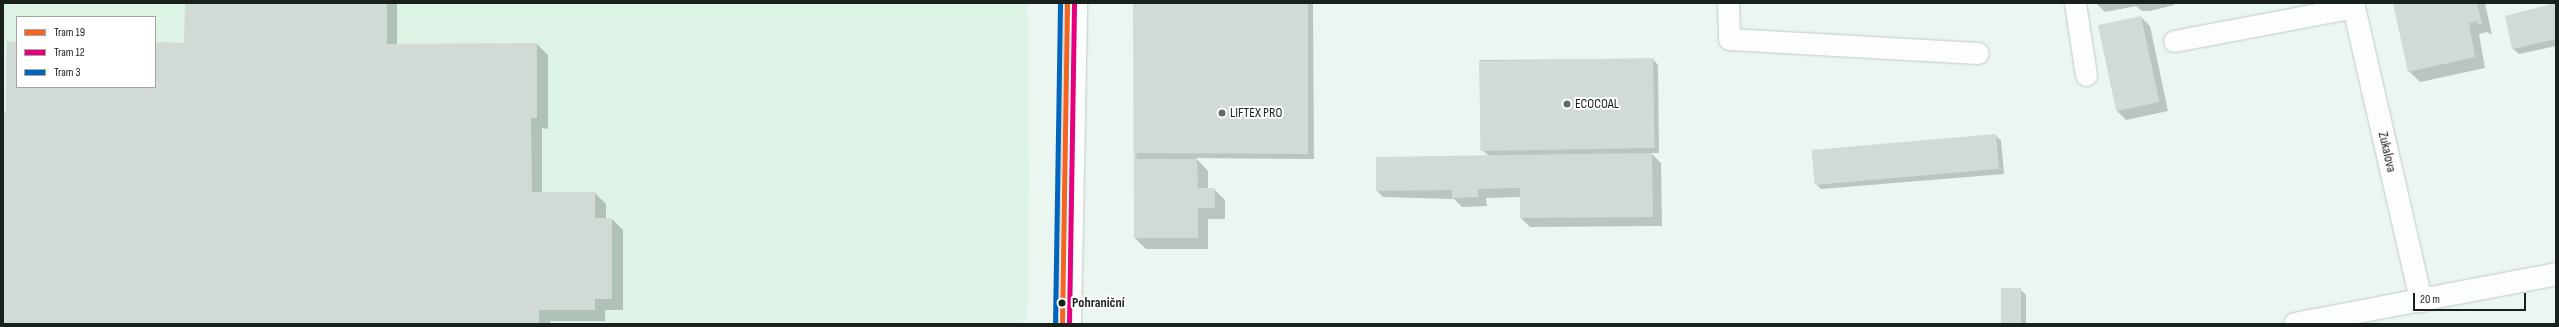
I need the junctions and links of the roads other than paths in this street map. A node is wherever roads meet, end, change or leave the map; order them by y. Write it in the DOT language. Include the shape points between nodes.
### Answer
graph roads {
  1 [pos="1076,3"];
  2 [pos="1728,3"];
  3 [pos="2075,3"];
  4 [pos="2353,5"];
  5 [pos="2174,41"];
  6 [pos="1978,52"];
  7 [pos="2086,75"];
  8 [pos="2556,274"];
  9 [pos="2421,301"];
  10 [pos="1070,324"];
  11 [pos="2295,324"];
  1 -- 10 [label="street"];
  2 -- 6 [label="lane" via="1729,39"];
  3 -- 7 [label="lane"];
  4 -- 5 [label="lane"];
  4 -- 9 [label="street, Zukalova"];
  8 -- 9 [label="street"];
  9 -- 11 [label="street"];
}
